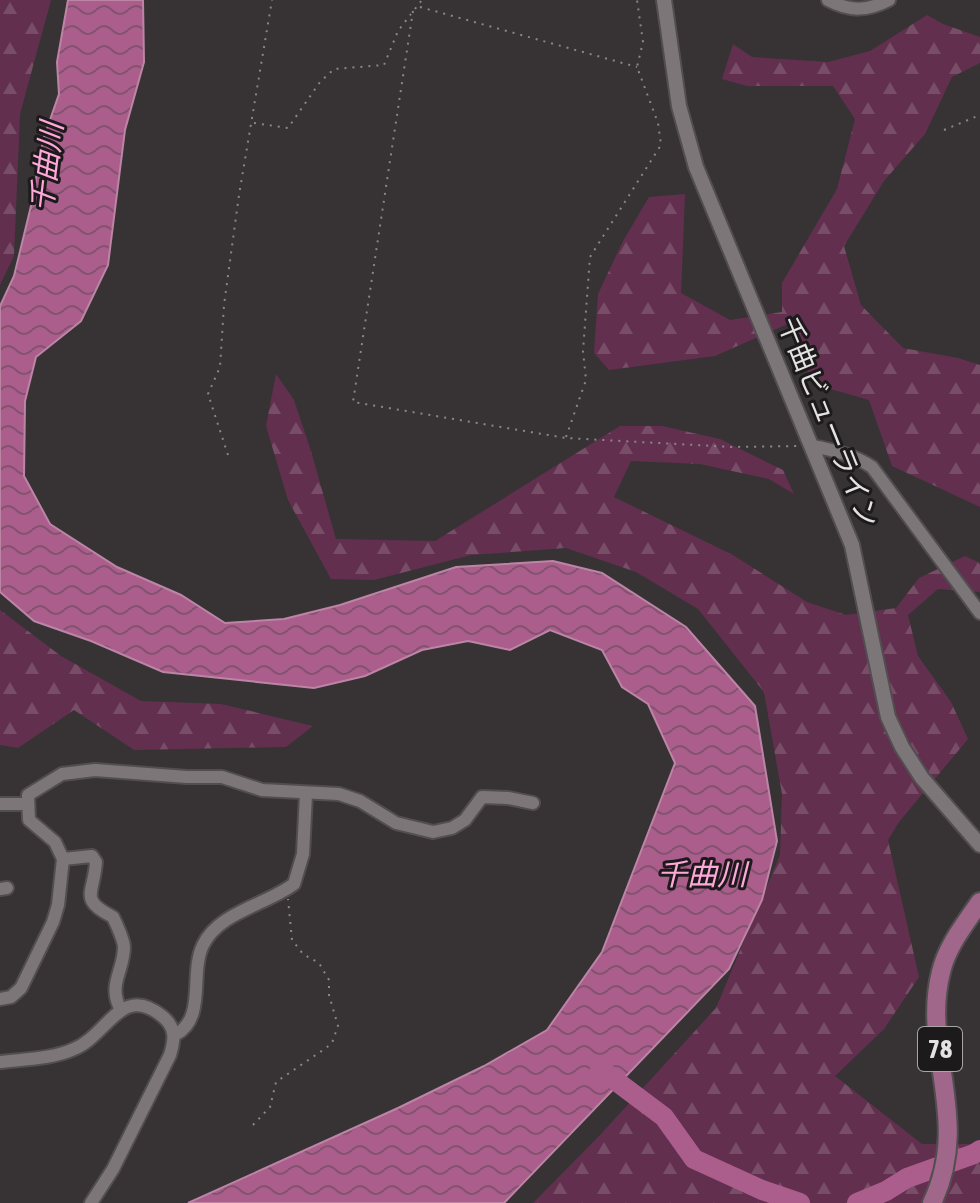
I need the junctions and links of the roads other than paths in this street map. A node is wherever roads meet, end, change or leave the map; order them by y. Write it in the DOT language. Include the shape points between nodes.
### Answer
graph roads {
  1 [pos="664,0"];
  2 [pos="828,0"];
  3 [pos="889,0"];
  4 [pos="812,446"];
  5 [pos="980,613"];
  6 [pos="306,794"];
  7 [pos="533,803"];
  8 [pos="0,804"];
  9 [pos="26,804"];
  10 [pos="980,845"];
  11 [pos="63,859"];
  12 [pos="980,902"];
  13 [pos="0,999"];
  14 [pos="121,1010"];
  15 [pos="175,1035"];
  16 [pos="0,1062"];
  17 [pos="91,1203"];
  18 [pos="932,1203"];
  1 -- 4 [label="street, 千曲ビューライン" via="679,106 696,167"];
  2 -- 3 [label="street" via="859,10"];
  4 -- 5 [label="street" via="872,467"];
  4 -- 10 [label="street, 千曲ビューライン" via="852,545 888,717 922,778"];
  6 -- 7 [label="street" via="339,794 396,823 433,832 465,820 482,797"];
  6 -- 9 [label="street" via="262,790 222,777 95,770 47,781 28,795"];
  6 -- 15 [label="street" via="303,854 294,884 211,934 199,960 191,1020"];
  8 -- 9 [label="street"];
  9 -- 11 [label="street" via="29,820 55,842"];
  11 -- 13 [label="street" via="53,922 21,988"];
  11 -- 14 [label="street" via="92,856 96,862 92,901 113,917 124,946 115,988"];
  12 -- 18 [label="main road, 78" via="953,941 941,972 938,1021 949,1135"];
  14 -- 15 [label="street" via="147,1005 171,1024"];
  14 -- 16 [label="street" via="74,1050"];
  15 -- 17 [label="street" via="113,1169"];
}
